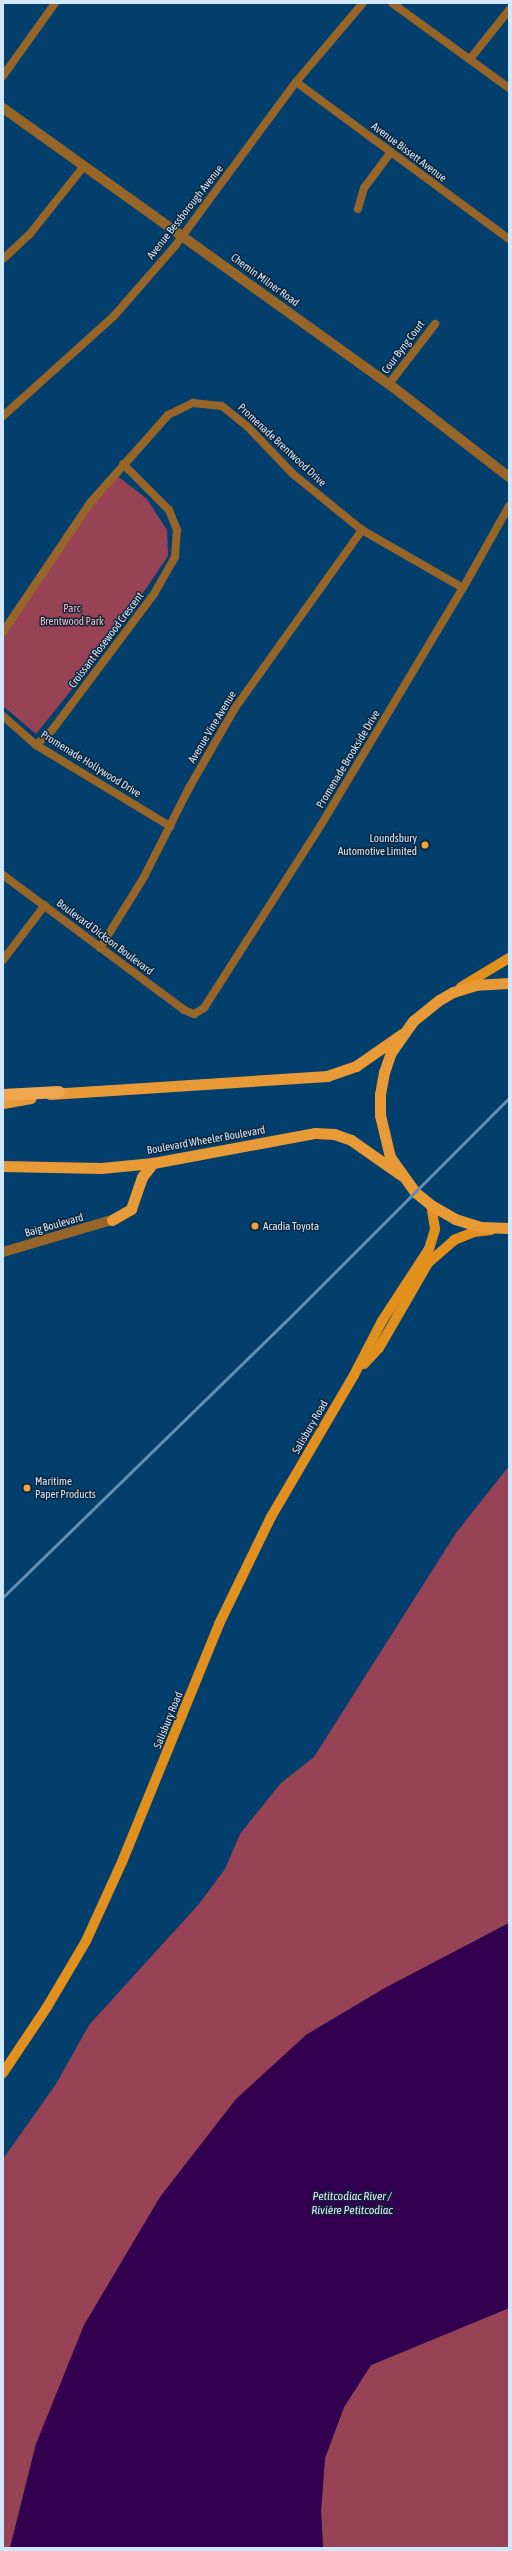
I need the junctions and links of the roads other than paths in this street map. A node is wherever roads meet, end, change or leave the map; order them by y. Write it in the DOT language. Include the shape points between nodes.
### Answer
graph roads {
  1 [pos="56,3"];
  2 [pos="362,3"];
  3 [pos="392,3"];
  4 [pos="509,10"];
  5 [pos="470,59"];
  6 [pos="3,76"];
  7 [pos="296,82"];
  8 [pos="509,88"];
  9 [pos="3,108"];
  10 [pos="392,152"];
  11 [pos="84,166"];
  12 [pos="358,209"];
  13 [pos="183,236"];
  14 [pos="509,239"];
  15 [pos="3,258"];
  16 [pos="435,324"];
  17 [pos="389,384"];
  18 [pos="3,416"];
  19 [pos="123,464"];
  20 [pos="509,477"];
  21 [pos="509,506"];
  22 [pos="362,530"];
  23 [pos="464,588"];
  24 [pos="3,632"];
  25 [pos="3,716"];
  26 [pos="36,744"];
  27 [pos="170,826"];
  28 [pos="3,875"];
  29 [pos="45,905"];
  30 [pos="100,948"];
  31 [pos="509,958"];
  32 [pos="3,960"];
  33 [pos="509,983"];
  34 [pos="453,992"];
  35 [pos="194,1014"];
  36 [pos="402,1034"];
  37 [pos="59,1092"];
  38 [pos="3,1095"];
  39 [pos="3,1103"];
  40 [pos="153,1164"];
  41 [pos="3,1166"];
  42 [pos="401,1176"];
  43 [pos="431,1205"];
  44 [pos="112,1220"];
  45 [pos="509,1228"];
  46 [pos="3,1252"];
  47 [pos="354,1375"];
  48 [pos="3,2073"];
  1 -- 6 [label="street"];
  2 -- 7 [label="street, Avenue Bessborough Avenue"];
  3 -- 5 [label="street"];
  4 -- 5 [label="street"];
  5 -- 8 [label="street"];
  7 -- 10 [label="street, Avenue Bissett Avenue"];
  7 -- 13 [label="street, Avenue Bessborough Avenue"];
  9 -- 11 [label="street, Chemin Milner Road"];
  10 -- 12 [label="street" via="364,188"];
  10 -- 14 [label="street, Avenue Bissett Avenue"];
  11 -- 13 [label="street, Chemin Milner Road"];
  11 -- 15 [label="street" via="29,235"];
  13 -- 17 [label="street, Chemin Milner Road"];
  13 -- 18 [label="street, Avenue Bessborough Avenue" via="114,316"];
  16 -- 17 [label="street, Cour Byng Court"];
  17 -- 20 [label="street, Chemin Milner Road"];
  19 -- 22 [label="street, Promenade Brentwood Drive" via="168,415 193,403 222,406 247,426 293,474"];
  19 -- 24 [label="street, Promenade Brentwood Drive" via="90,503"];
  19 -- 26 [label="street, Croissant Rosewood Crescent" via="169,510 176,530 175,556 154,594 53,728"];
  21 -- 23 [label="street, Promenade Brookside Drive"];
  22 -- 23 [label="street, Promenade Brentwood Drive"];
  22 -- 27 [label="street, Avenue Vine Avenue" via="235,708"];
  23 -- 35 [label="street, Promenade Brookside Drive" via="321,825 204,1008"];
  25 -- 26 [label="street, Promenade Hollywood Drive"];
  26 -- 27 [label="street, Promenade Hollywood Drive"];
  27 -- 30 [label="street, Avenue Vine Avenue" via="144,877"];
  28 -- 29 [label="street, Boulevard Dickson Boulevard"];
  29 -- 30 [label="street, Boulevard Dickson Boulevard"];
  29 -- 32 [label="street"];
  30 -- 35 [label="street, Boulevard Dickson Boulevard"];
  31 -- 34 [label="main road"];
  33 -- 34 [label="highway" via="476,985"];
  34 -- 36 [label="highway" via="425,1010"];
  36 -- 37 [label="highway" via="356,1066 326,1076 283,1081"];
  36 -- 42 [label="highway" via="391,1052 380,1094 383,1136"];
  37 -- 38 [label="highway"];
  37 -- 39 [label="highway"];
  40 -- 41 [label="highway, Boulevard Wheeler Boulevard" via="94,1168"];
  40 -- 42 [label="highway, Boulevard Wheeler Boulevard" via="305,1134 324,1133 351,1140"];
  40 -- 44 [label="highway" via="142,1177 131,1210"];
  42 -- 43 [label="highway"];
  43 -- 45 [label="highway" via="455,1219 474,1225"];
  43 -- 47 [label="main road, Salisbury Road" via="435,1216 434,1239 382,1321"];
  44 -- 46 [label="street, Baig Boulevard"];
  45 -- 47 [label="main road, Salisbury Road" via="474,1232 454,1240 440,1251 428,1263 379,1348"];
  47 -- 48 [label="main road, Salisbury Road" via="272,1517 232,1595 122,1862 86,1941 47,2008"];
}
